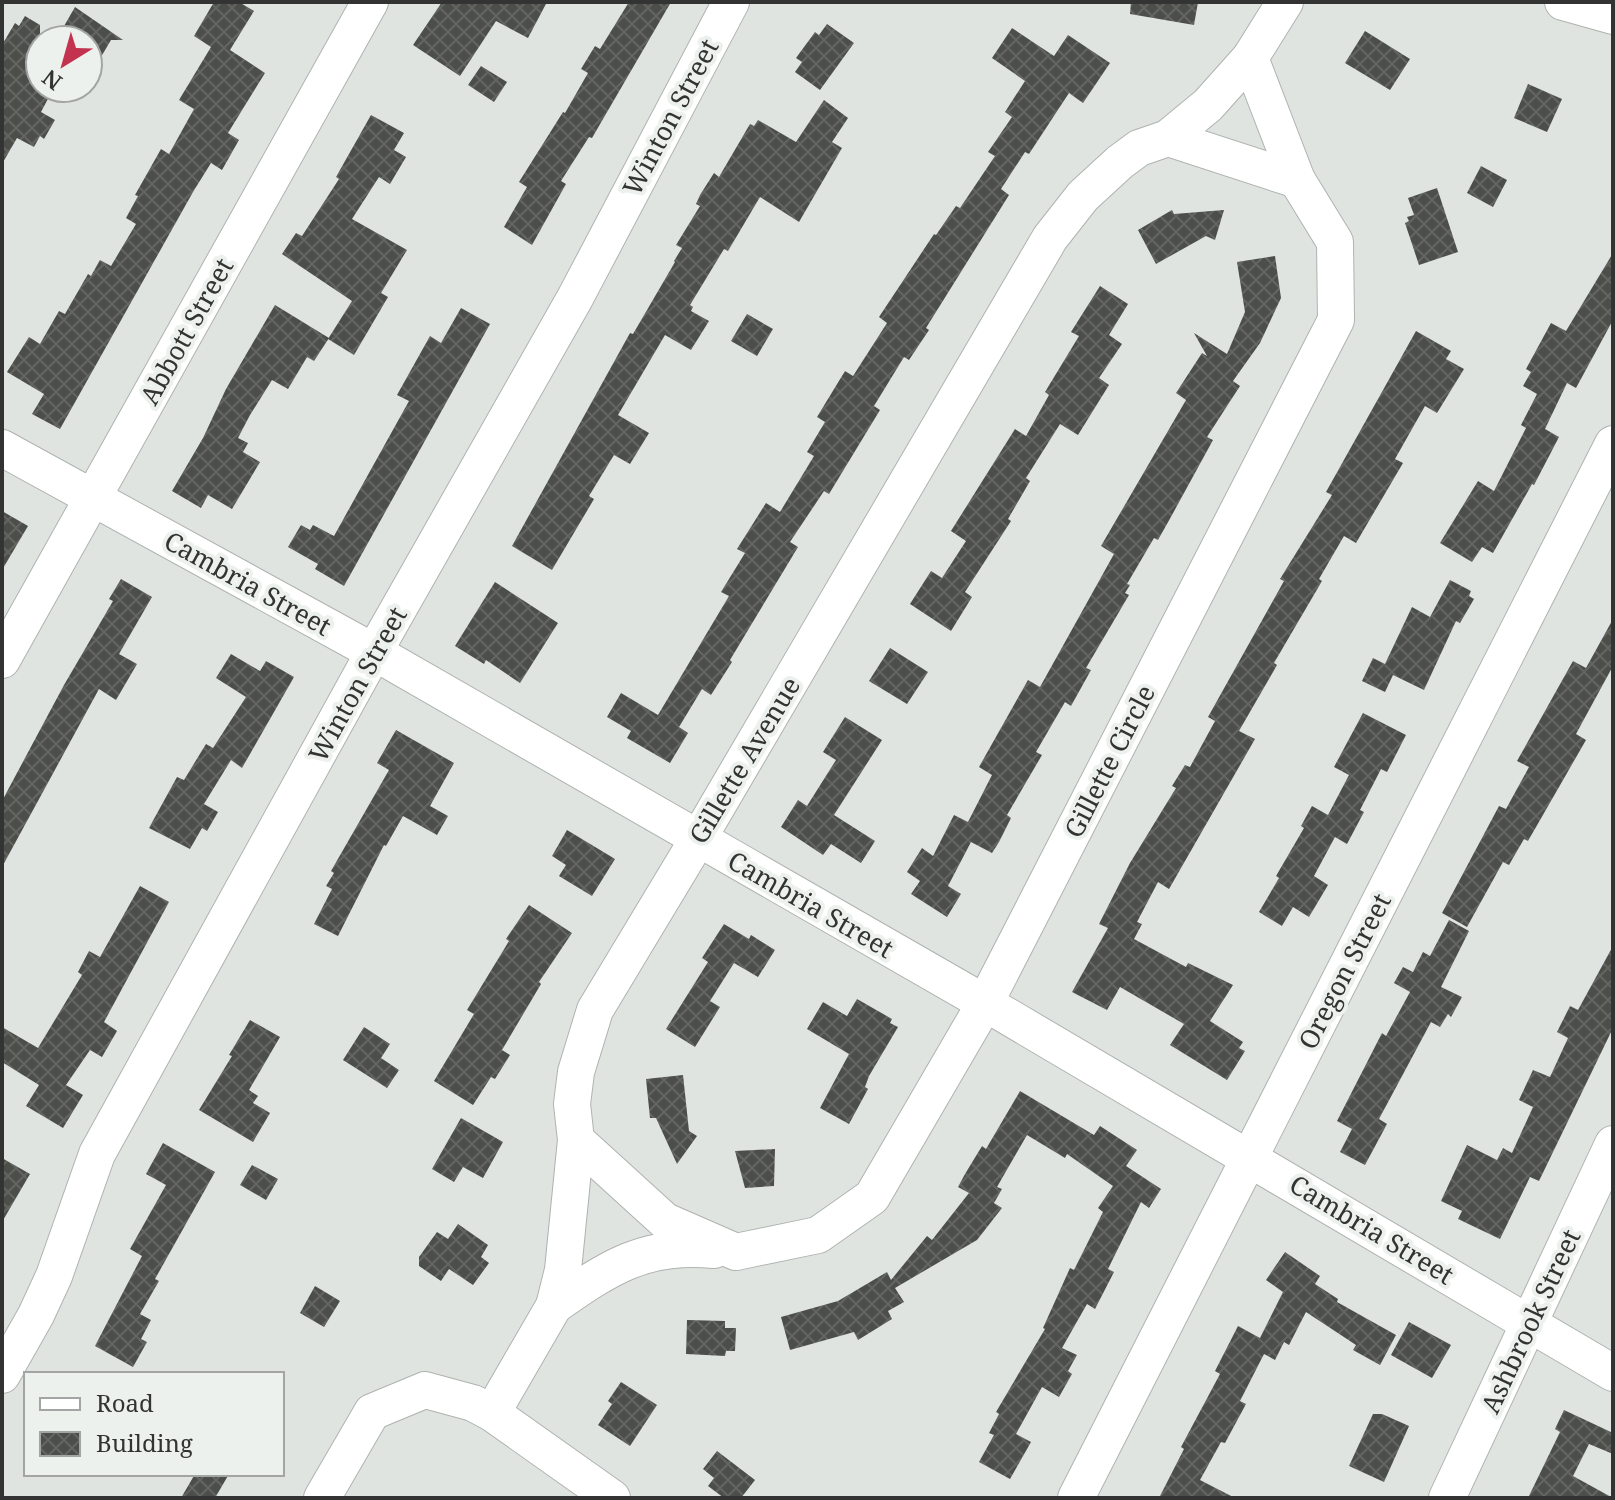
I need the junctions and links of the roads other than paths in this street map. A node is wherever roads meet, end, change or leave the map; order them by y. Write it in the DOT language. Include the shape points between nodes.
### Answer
graph roads {
  1 [pos="370,2"];
  2 [pos="731,2"];
  3 [pos="1285,2"];
  4 [pos="1563,2"];
  5 [pos="1613,16"];
  6 [pos="1250,58"];
  7 [pos="1168,138"];
  8 [pos="1297,180"];
  9 [pos="1613,444"];
  10 [pos="2,448"];
  11 [pos="93,498"];
  12 [pos="374,652"];
  13 [pos="2,660"];
  14 [pos="698,839"];
  15 [pos="985,1003"];
  16 [pos="576,1140"];
  17 [pos="1613,1144"];
  18 [pos="1250,1157"];
  19 [pos="736,1252"];
  20 [pos="554,1306"];
  21 [pos="1529,1323"];
  22 [pos="1613,1373"];
  23 [pos="2,1375"];
  24 [pos="492,1413"];
  25 [pos="322,1498"];
  26 [pos="612,1498"];
  27 [pos="1076,1498"];
  28 [pos="1447,1498"];
  1 -- 11 [label="street, Abbott Street"];
  2 -- 12 [label="street, Winton Street" via="575,298"];
  3 -- 6 [label="street, Gillette Avenue"];
  4 -- 5 [label="street"];
  6 -- 7 [label="street, Gillette Avenue" via="1208,105"];
  6 -- 8 [label="street, Gillette Circle"];
  7 -- 8 [label="street"];
  7 -- 14 [label="street, Gillette Avenue" via="1139,148 1120,162 1083,196 1050,238"];
  8 -- 15 [label="street, Gillette Circle" via="1335,242 1336,320"];
  9 -- 18 [label="street, Oregon Street"];
  10 -- 11 [label="street, Cambria Street"];
  11 -- 12 [label="street, Cambria Street"];
  11 -- 13 [label="street, Abbott Street"];
  12 -- 14 [label="street, Cambria Street"];
  12 -- 23 [label="street, Winton Street" via="97,1154 50,1286"];
  14 -- 15 [label="street, Cambria Street"];
  14 -- 16 [label="street, Gillette Avenue" via="595,1010 576,1072"];
  15 -- 18 [label="street, Cambria Street"];
  15 -- 19 [label="street, Gillette Circle" via="872,1197 818,1235"];
  16 -- 19 [label="street" via="665,1221"];
  16 -- 20 [label="street, Gillette Avenue" via="567,1252"];
  17 -- 21 [label="street, Ashbrook Street"];
  18 -- 21 [label="street, Cambria Street"];
  18 -- 27 [label="street, Oregon Street"];
  19 -- 20 [label="street, Gillette Circle" via="677,1248 636,1256"];
  20 -- 24 [label="street, Gillette Avenue"];
  21 -- 22 [label="street, Cambria Street"];
  21 -- 28 [label="street, Ashbrook Street"];
  24 -- 25 [label="street" via="425,1390 372,1412"];
  24 -- 26 [label="street"];
}
